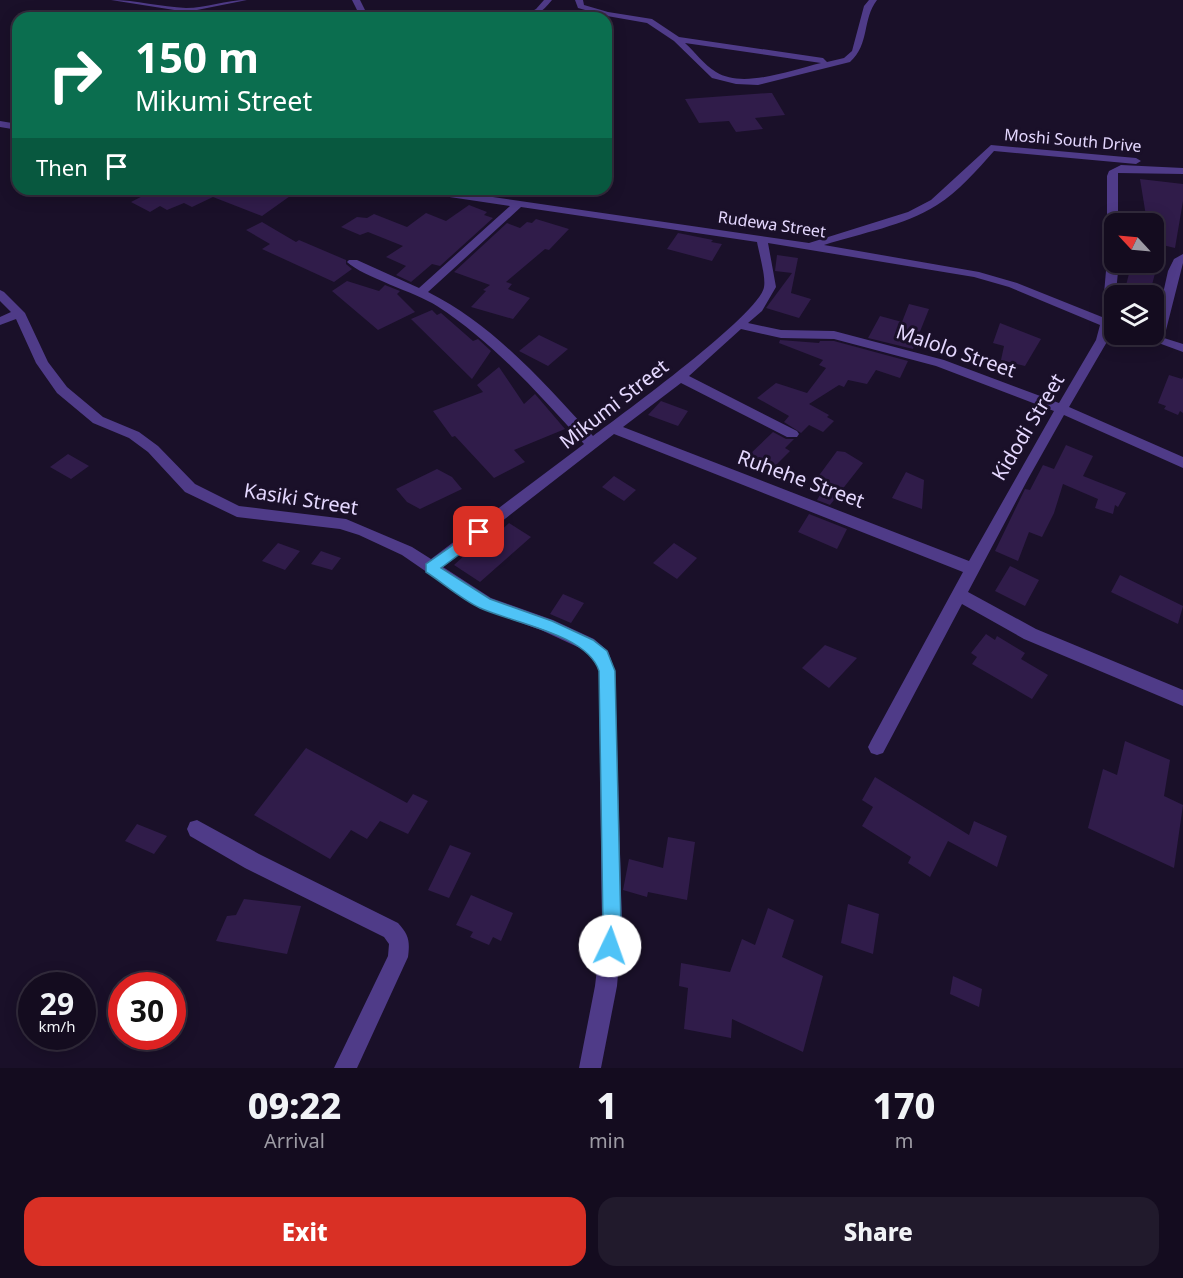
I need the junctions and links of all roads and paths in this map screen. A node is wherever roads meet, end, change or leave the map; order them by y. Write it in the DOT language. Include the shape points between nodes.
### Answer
graph roads {
  1 [pos="114,0"];
  2 [pos="243,0"];
  3 [pos="548,0"];
  4 [pos="579,0"];
  5 [pos="873,0"];
  6 [pos="537,12"];
  7 [pos="602,12"];
  8 [pos="612,14"];
  9 [pos="677,39"];
  10 [pos="833,63"];
  11 [pos="1183,166"];
  12 [pos="1183,171"];
  13 [pos="457,195"];
  14 [pos="518,204"];
  15 [pos="762,240"];
  16 [pos="810,246"];
  17 [pos="1183,257"];
  18 [pos="353,262"];
  19 [pos="1112,285"];
  20 [pos="420,293"];
  21 [pos="0,294"];
  22 [pos="1164,308"];
  23 [pos="19,313"];
  24 [pos="0,321"];
  25 [pos="1104,323"];
  26 [pos="740,325"];
  27 [pos="1104,338"];
  28 [pos="1164,342"];
  29 [pos="1183,348"];
  30 [pos="680,377"];
  31 [pos="1062,409"];
  32 [pos="614,429"];
  33 [pos="792,435"];
  34 [pos="592,444"];
  35 [pos="1183,463"];
  36 [pos="431,568"];
  37 [pos="972,569"];
  38 [pos="960,595"];
  39 [pos="1183,698"];
  40 [pos="877,747"];
  41 [pos="197,829"];
  42 [pos="345,1068"];
  43 [pos="590,1068"];
  1 -- 2 [label="street" via="187,10"];
  3 -- 6 [label="street"];
  4 -- 7 [label="street" via="581,6"];
  5 -- 10 [label="street" via="856,52 847,60"];
  8 -- 9 [label="street" via="649,21"];
  9 -- 10 [label="street"];
  9 -- 10 [label="street" via="708,71 736,81 758,82"];
  11 -- 16 [label="street, Moshi South Drive" via="991,148 935,202 912,214"];
  12 -- 19 [label="street, Kidodi Street" via="1114,171"];
  13 -- 14 [label="street, Rudewa Street"];
  14 -- 15 [label="street, Rudewa Street"];
  14 -- 20 [label="street"];
  15 -- 16 [label="street, Rudewa Street"];
  15 -- 26 [label="street, Mikumi Street" via="770,287 766,297"];
  16 -- 25 [label="street, Rudewa Street" via="992,278"];
  17 -- 22 [label="street" via="1173,271"];
  18 -- 20 [label="street"];
  20 -- 34 [label="street" via="488,338"];
  21 -- 23 [label="street, Kasiki Street"];
  23 -- 24 [label="street"];
  23 -- 36 [label="street, Kasiki Street" via="42,363 62,390 98,420 134,435 190,488 237,511 340,523 407,551"];
  26 -- 30 [label="street, Mikumi Street"];
  26 -- 31 [label="street, Malolo Street" via="781,334 834,335 868,342 940,363"];
  27 -- 31 [label="street, Kidodi Street"];
  28 -- 29 [label="street"];
  30 -- 32 [label="street, Mikumi Street"];
  30 -- 33 [label="street"];
  31 -- 35 [label="street, Malolo Street"];
  31 -- 37 [label="street, Kidodi Street"];
  32 -- 34 [label="street, Mikumi Street"];
  32 -- 37 [label="street, Ruhehe Street"];
  34 -- 36 [label="street, Mikumi Street"];
  36 -- 43 [label="street, Kasiki Street" via="484,603 547,625 588,645 602,656 607,671 612,927 606,986"];
  37 -- 38 [label="street, Kidodi Street"];
  38 -- 39 [label="street" via="1030,634"];
  38 -- 40 [label="street, Kidodi Street"];
  41 -- 42 [label="street" via="391,930 400,941 398,957"];
}
